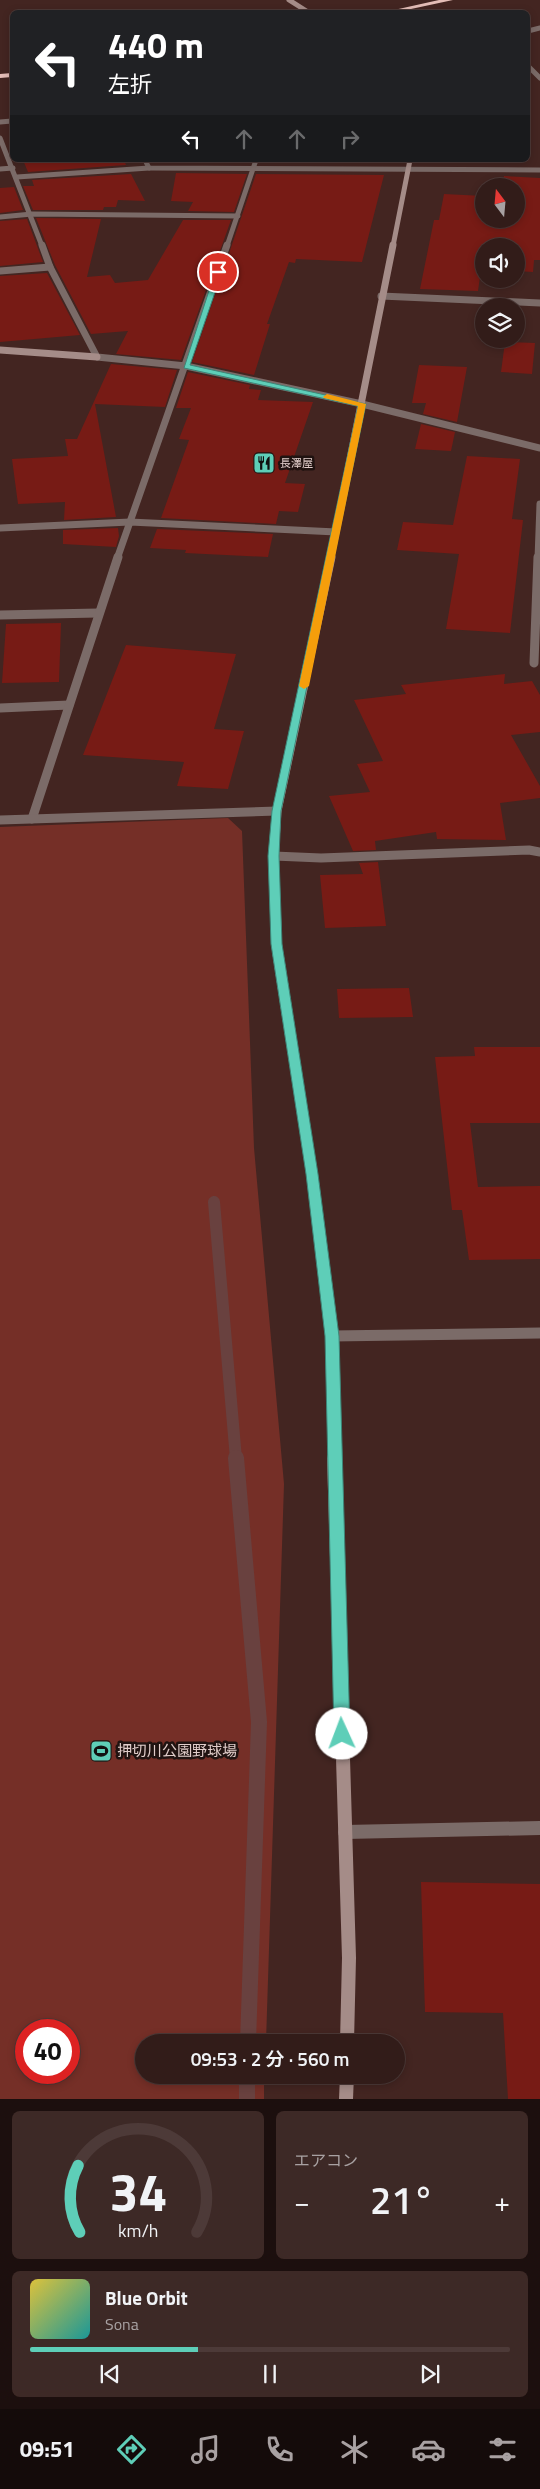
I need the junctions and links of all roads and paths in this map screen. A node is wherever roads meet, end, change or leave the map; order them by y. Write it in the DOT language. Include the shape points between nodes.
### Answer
graph roads {
  1 [pos="289,0"];
  2 [pos="450,0"];
  3 [pos="305,10"];
  4 [pos="399,10"];
  5 [pos="530,68"];
  6 [pos="540,78"];
  7 [pos="0,138"];
  8 [pos="10,161"];
  9 [pos="10,162"];
  10 [pos="146,162"];
  11 [pos="256,162"];
  12 [pos="410,162"];
  13 [pos="13,168"];
  14 [pos="149,168"];
  15 [pos="408,168"];
  16 [pos="0,169"];
  17 [pos="254,169"];
  18 [pos="540,170"];
  19 [pos="17,177"];
  20 [pos="32,214"];
  21 [pos="238,216"];
  22 [pos="0,217"];
  23 [pos="50,267"];
  24 [pos="0,271"];
  25 [pos="382,296"];
  26 [pos="540,303"];
  27 [pos="0,350"];
  28 [pos="97,357"];
  29 [pos="186,366"];
  30 [pos="362,404"];
  31 [pos="540,448"];
  32 [pos="540,504"];
  33 [pos="130,522"];
  34 [pos="0,528"];
  35 [pos="336,532"];
  36 [pos="98,613"];
  37 [pos="0,615"];
  38 [pos="534,664"];
  39 [pos="69,705"];
  40 [pos="0,708"];
  41 [pos="276,811"];
  42 [pos="32,819"];
  43 [pos="0,820"];
  44 [pos="540,852"];
  45 [pos="274,856"];
  46 [pos="540,1333"];
  47 [pos="332,1336"];
  48 [pos="540,1828"];
  49 [pos="345,1832"];
  50 [pos="347,2034"];
  51 [pos="346,2084"];
  52 [pos="346,2099"];
  1 -- 3 [label="street"];
  2 -- 4 [label="highway"];
  5 -- 6 [label="street"];
  7 -- 8 [label="street"];
  9 -- 13 [label="street"];
  10 -- 14 [label="street"];
  11 -- 17 [label="street"];
  12 -- 15 [label="street"];
  13 -- 16 [label="street"];
  13 -- 19 [label="street"];
  14 -- 17 [label="street"];
  14 -- 19 [label="street"];
  15 -- 17 [label="street"];
  15 -- 18 [label="street"];
  15 -- 25 [label="street"];
  17 -- 21 [label="street"];
  19 -- 20 [label="street"];
  20 -- 21 [label="street"];
  20 -- 22 [label="street"];
  20 -- 23 [label="street"];
  21 -- 29 [label="street"];
  23 -- 24 [label="street"];
  23 -- 28 [label="street"];
  25 -- 26 [label="street"];
  25 -- 30 [label="street"];
  27 -- 28 [label="street"];
  28 -- 29 [label="street"];
  29 -- 30 [label="street"];
  29 -- 33 [label="street"];
  30 -- 31 [label="street"];
  30 -- 35 [label="street"];
  32 -- 38 [label="street"];
  33 -- 34 [label="street"];
  33 -- 35 [label="street"];
  33 -- 36 [label="street"];
  35 -- 41 [label="street"];
  36 -- 37 [label="street"];
  36 -- 39 [label="street"];
  39 -- 40 [label="street"];
  39 -- 42 [label="street"];
  41 -- 42 [label="street"];
  41 -- 45 [label="street"];
  42 -- 43 [label="street"];
  44 -- 45 [label="street" via="321,858"];
  45 -- 47 [label="street" via="276,944 312,1174"];
  46 -- 47 [label="street"];
  47 -- 49 [label="street"];
  48 -- 49 [label="street"];
  49 -- 50 [label="street" via="349,1958"];
  51 -- 52 [label="street"];
}
